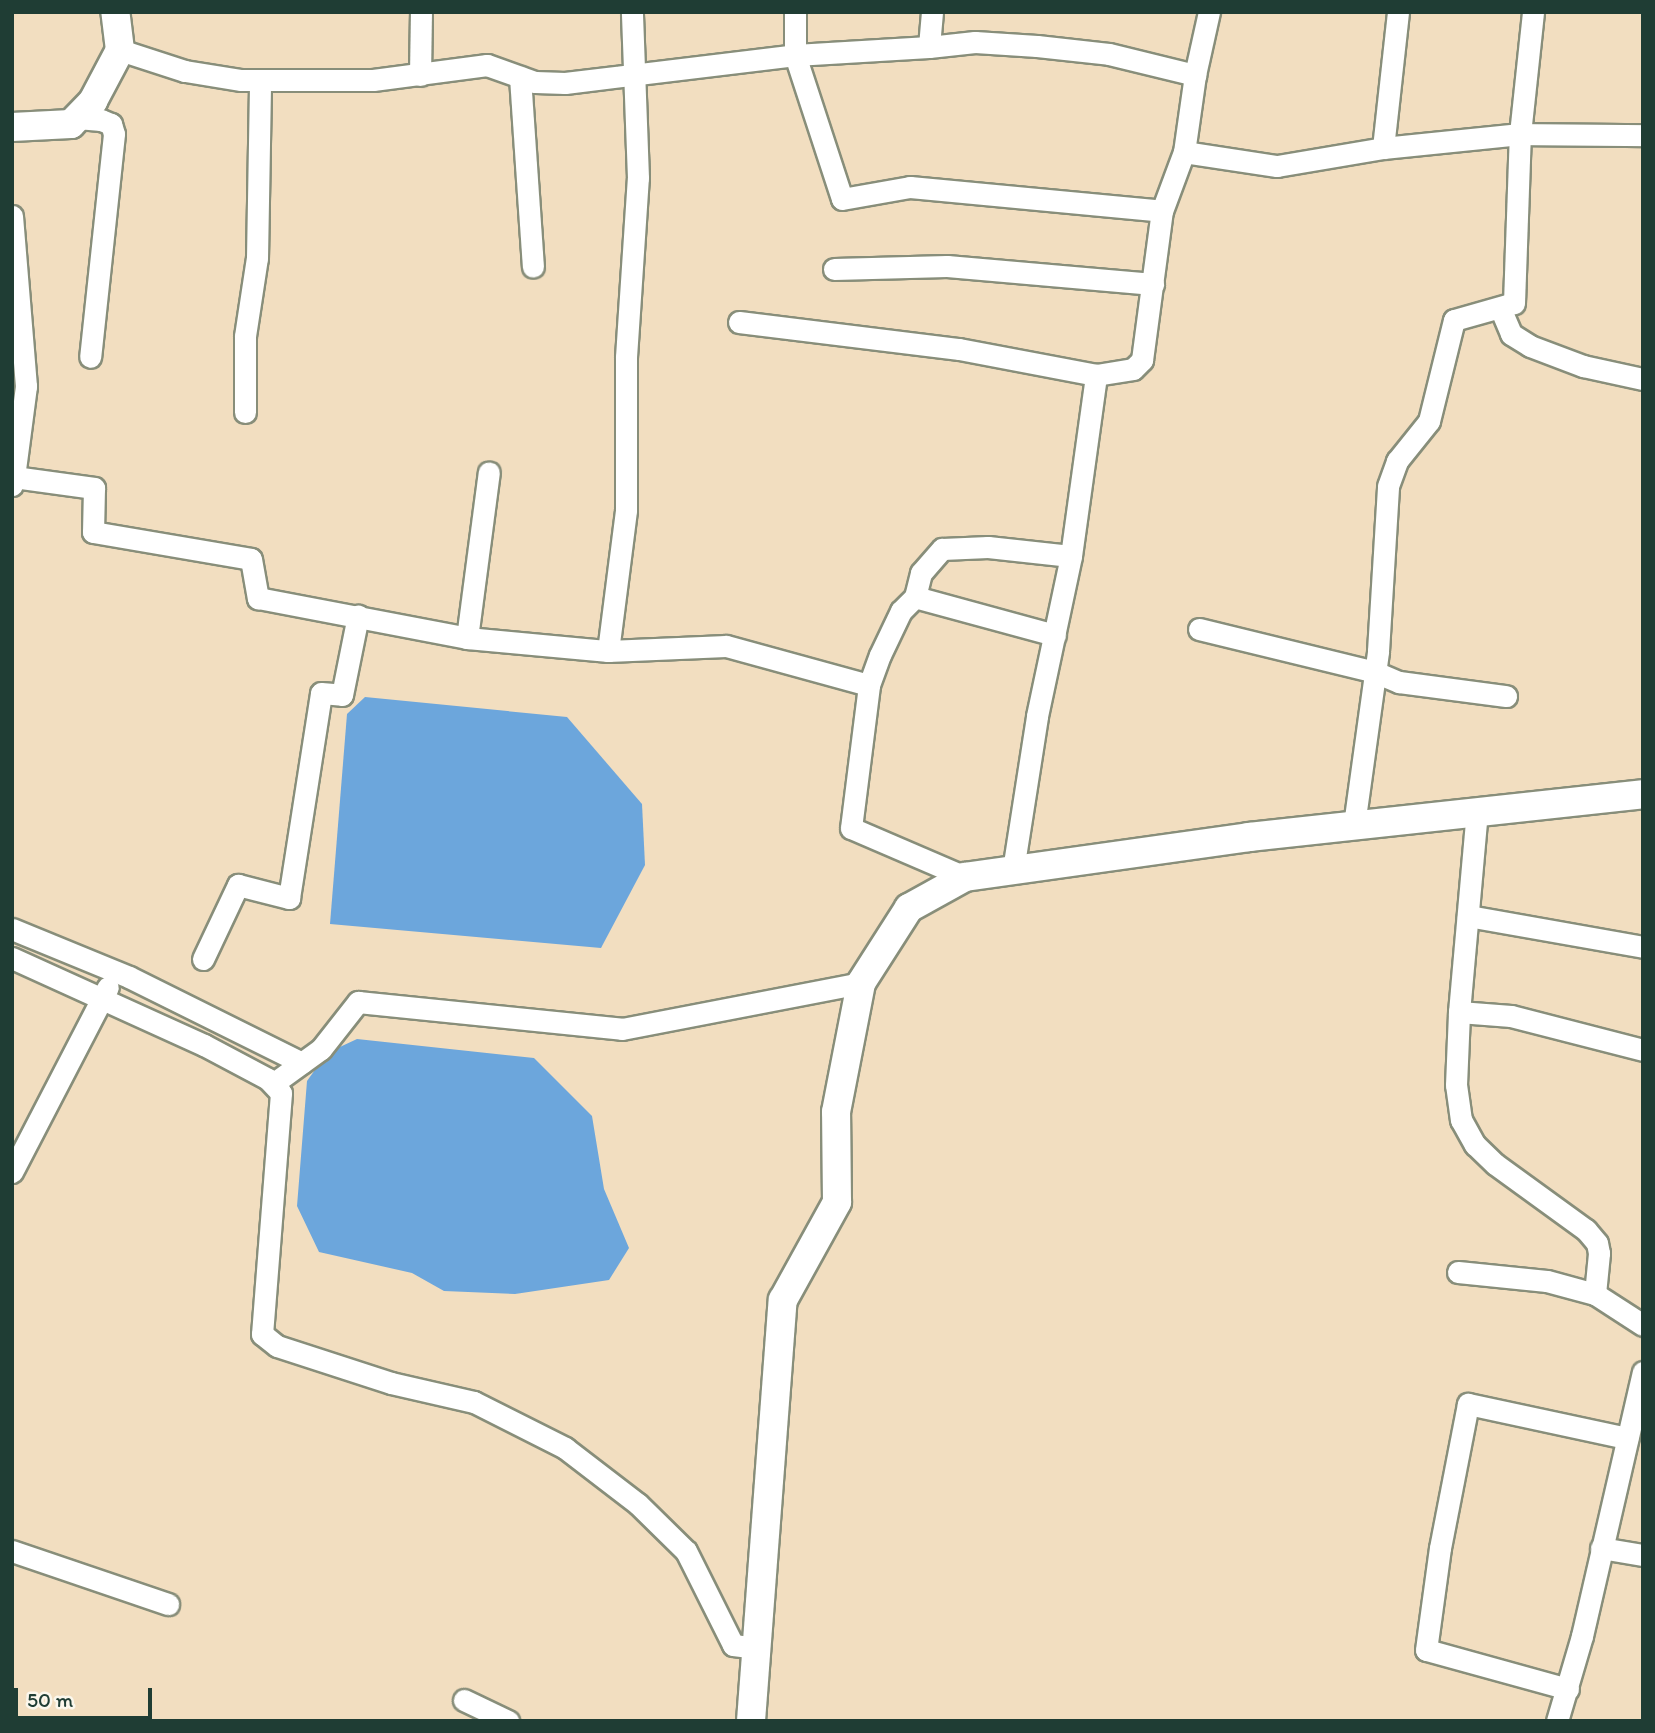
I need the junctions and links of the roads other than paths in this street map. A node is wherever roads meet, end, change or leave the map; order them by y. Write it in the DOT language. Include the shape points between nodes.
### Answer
graph roads {
  1 [pos="115,12"];
  2 [pos="421,12"];
  3 [pos="632,12"];
  4 [pos="795,12"];
  5 [pos="932,12"];
  6 [pos="1209,12"];
  7 [pos="1398,12"];
  8 [pos="1532,12"];
  9 [pos="929,47"];
  10 [pos="120,50"];
  11 [pos="795,55"];
  12 [pos="631,73"];
  13 [pos="420,75"];
  14 [pos="1195,75"];
  15 [pos="520,77"];
  16 [pos="260,80"];
  17 [pos="77,118"];
  18 [pos="12,127"];
  19 [pos="1520,134"];
  20 [pos="1643,135"];
  21 [pos="1383,148"];
  22 [pos="1184,152"];
  23 [pos="1162,211"];
  24 [pos="12,216"];
  25 [pos="533,267"];
  26 [pos="834,269"];
  27 [pos="1153,284"];
  28 [pos="1501,310"];
  29 [pos="739,322"];
  30 [pos="90,356"];
  31 [pos="1096,375"];
  32 [pos="1643,379"];
  33 [pos="245,412"];
  34 [pos="489,472"];
  35 [pos="13,481"];
  36 [pos="1071,556"];
  37 [pos="915,597"];
  38 [pos="358,616"];
  39 [pos="1199,629"];
  40 [pos="1055,635"];
  41 [pos="467,638"];
  42 [pos="608,651"];
  43 [pos="1375,671"];
  44 [pos="869,685"];
  45 [pos="1506,696"];
  46 [pos="1643,794"];
  47 [pos="1477,812"];
  48 [pos="1354,825"];
  49 [pos="1013,870"];
  50 [pos="965,877"];
  51 [pos="1468,916"];
  52 [pos="12,929"];
  53 [pos="1643,947"];
  54 [pos="12,958"];
  55 [pos="203,959"];
  56 [pos="116,971"];
  57 [pos="861,983"];
  58 [pos="103,998"];
  59 [pos="1459,1012"];
  60 [pos="1643,1050"];
  61 [pos="302,1063"];
  62 [pos="274,1083"];
  63 [pos="12,1172"];
  64 [pos="1458,1272"];
  65 [pos="1595,1294"];
  66 [pos="1643,1325"];
  67 [pos="1643,1372"];
  68 [pos="1627,1438"];
  69 [pos="1601,1548"];
  70 [pos="12,1551"];
  71 [pos="1643,1556"];
  72 [pos="168,1604"];
  73 [pos="758,1648"];
  74 [pos="1568,1689"];
  75 [pos="464,1700"];
  76 [pos="508,1721"];
  77 [pos="751,1721"];
  78 [pos="1557,1721"];
  1 -- 10 [label="street"];
  2 -- 13 [label="street"];
  3 -- 12 [label="street"];
  4 -- 11 [label="street"];
  5 -- 9 [label="street"];
  6 -- 14 [label="street"];
  7 -- 21 [label="street"];
  8 -- 19 [label="street"];
  9 -- 11 [label="street"];
  9 -- 14 [label="street" via="975,41 1037,46 1109,54"];
  10 -- 16 [label="street" via="185,71"];
  10 -- 17 [label="street" via="93,101"];
  11 -- 12 [label="street"];
  11 -- 23 [label="street" via="842,199 910,187"];
  12 -- 15 [label="street" via="565,83"];
  12 -- 42 [label="street" via="638,178 626,357 626,510"];
  13 -- 15 [label="street" via="487,65"];
  13 -- 16 [label="street" via="373,80"];
  14 -- 22 [label="street"];
  15 -- 25 [label="street"];
  16 -- 33 [label="street" via="257,258 245,336"];
  17 -- 18 [label="street" via="72,124"];
  17 -- 30 [label="street" via="111,124 114,134"];
  19 -- 20 [label="street"];
  19 -- 21 [label="street"];
  19 -- 28 [label="street" via="1514,303"];
  21 -- 22 [label="street" via="1277,166"];
  22 -- 23 [label="street"];
  23 -- 27 [label="street"];
  24 -- 35 [label="street" via="26,386"];
  26 -- 27 [label="street" via="947,266"];
  27 -- 31 [label="street" via="1142,360 1133,369"];
  28 -- 32 [label="street" via="1511,334 1530,346 1583,366"];
  28 -- 43 [label="street" via="1454,320 1429,421 1392,474"];
  29 -- 31 [label="street" via="959,349"];
  31 -- 36 [label="street"];
  34 -- 41 [label="street"];
  35 -- 38 [label="street" via="94,488 93,532 251,559 258,598"];
  36 -- 37 [label="street" via="988,547 942,549 921,573"];
  36 -- 40 [label="street"];
  37 -- 40 [label="street"];
  37 -- 44 [label="street" via="892,626"];
  38 -- 41 [label="street"];
  38 -- 55 [label="street" via="342,695 321,693 289,898 239,885"];
  39 -- 43 [label="street"];
  40 -- 49 [label="street"];
  41 -- 42 [label="street"];
  42 -- 44 [label="street" via="726,646"];
  43 -- 45 [label="street" via="1399,682"];
  43 -- 48 [label="street"];
  44 -- 50 [label="street" via="851,828"];
  46 -- 47 [label="street"];
  47 -- 48 [label="street"];
  47 -- 51 [label="street"];
  48 -- 49 [label="street"];
  49 -- 50 [label="street"];
  50 -- 57 [label="street" via="909,908"];
  51 -- 53 [label="street"];
  51 -- 59 [label="street"];
  52 -- 56 [label="street"];
  54 -- 58 [label="street"];
  56 -- 58 [label="street"];
  56 -- 61 [label="street"];
  57 -- 61 [label="street" via="622,1029 358,1002 321,1049"];
  57 -- 73 [label="street" via="836,1112 837,1202 783,1300"];
  58 -- 62 [label="street"];
  58 -- 63 [label="street"];
  59 -- 60 [label="street" via="1511,1016"];
  59 -- 65 [label="street" via="1456,1086 1461,1120 1475,1145 1495,1164 1597,1243"];
  61 -- 62 [label="street"];
  62 -- 73 [label="street" via="281,1106 261,1334 277,1346 391,1383 474,1402 565,1448 638,1504 686,1551 733,1645"];
  64 -- 65 [label="street" via="1547,1281"];
  65 -- 66 [label="street"];
  67 -- 68 [label="street"];
  68 -- 69 [label="street"];
  68 -- 74 [label="street" via="1468,1404 1426,1650"];
  69 -- 71 [label="street"];
  69 -- 74 [label="street"];
  70 -- 72 [label="street"];
  73 -- 77 [label="street"];
  74 -- 78 [label="street"];
  75 -- 76 [label="street"];
}
